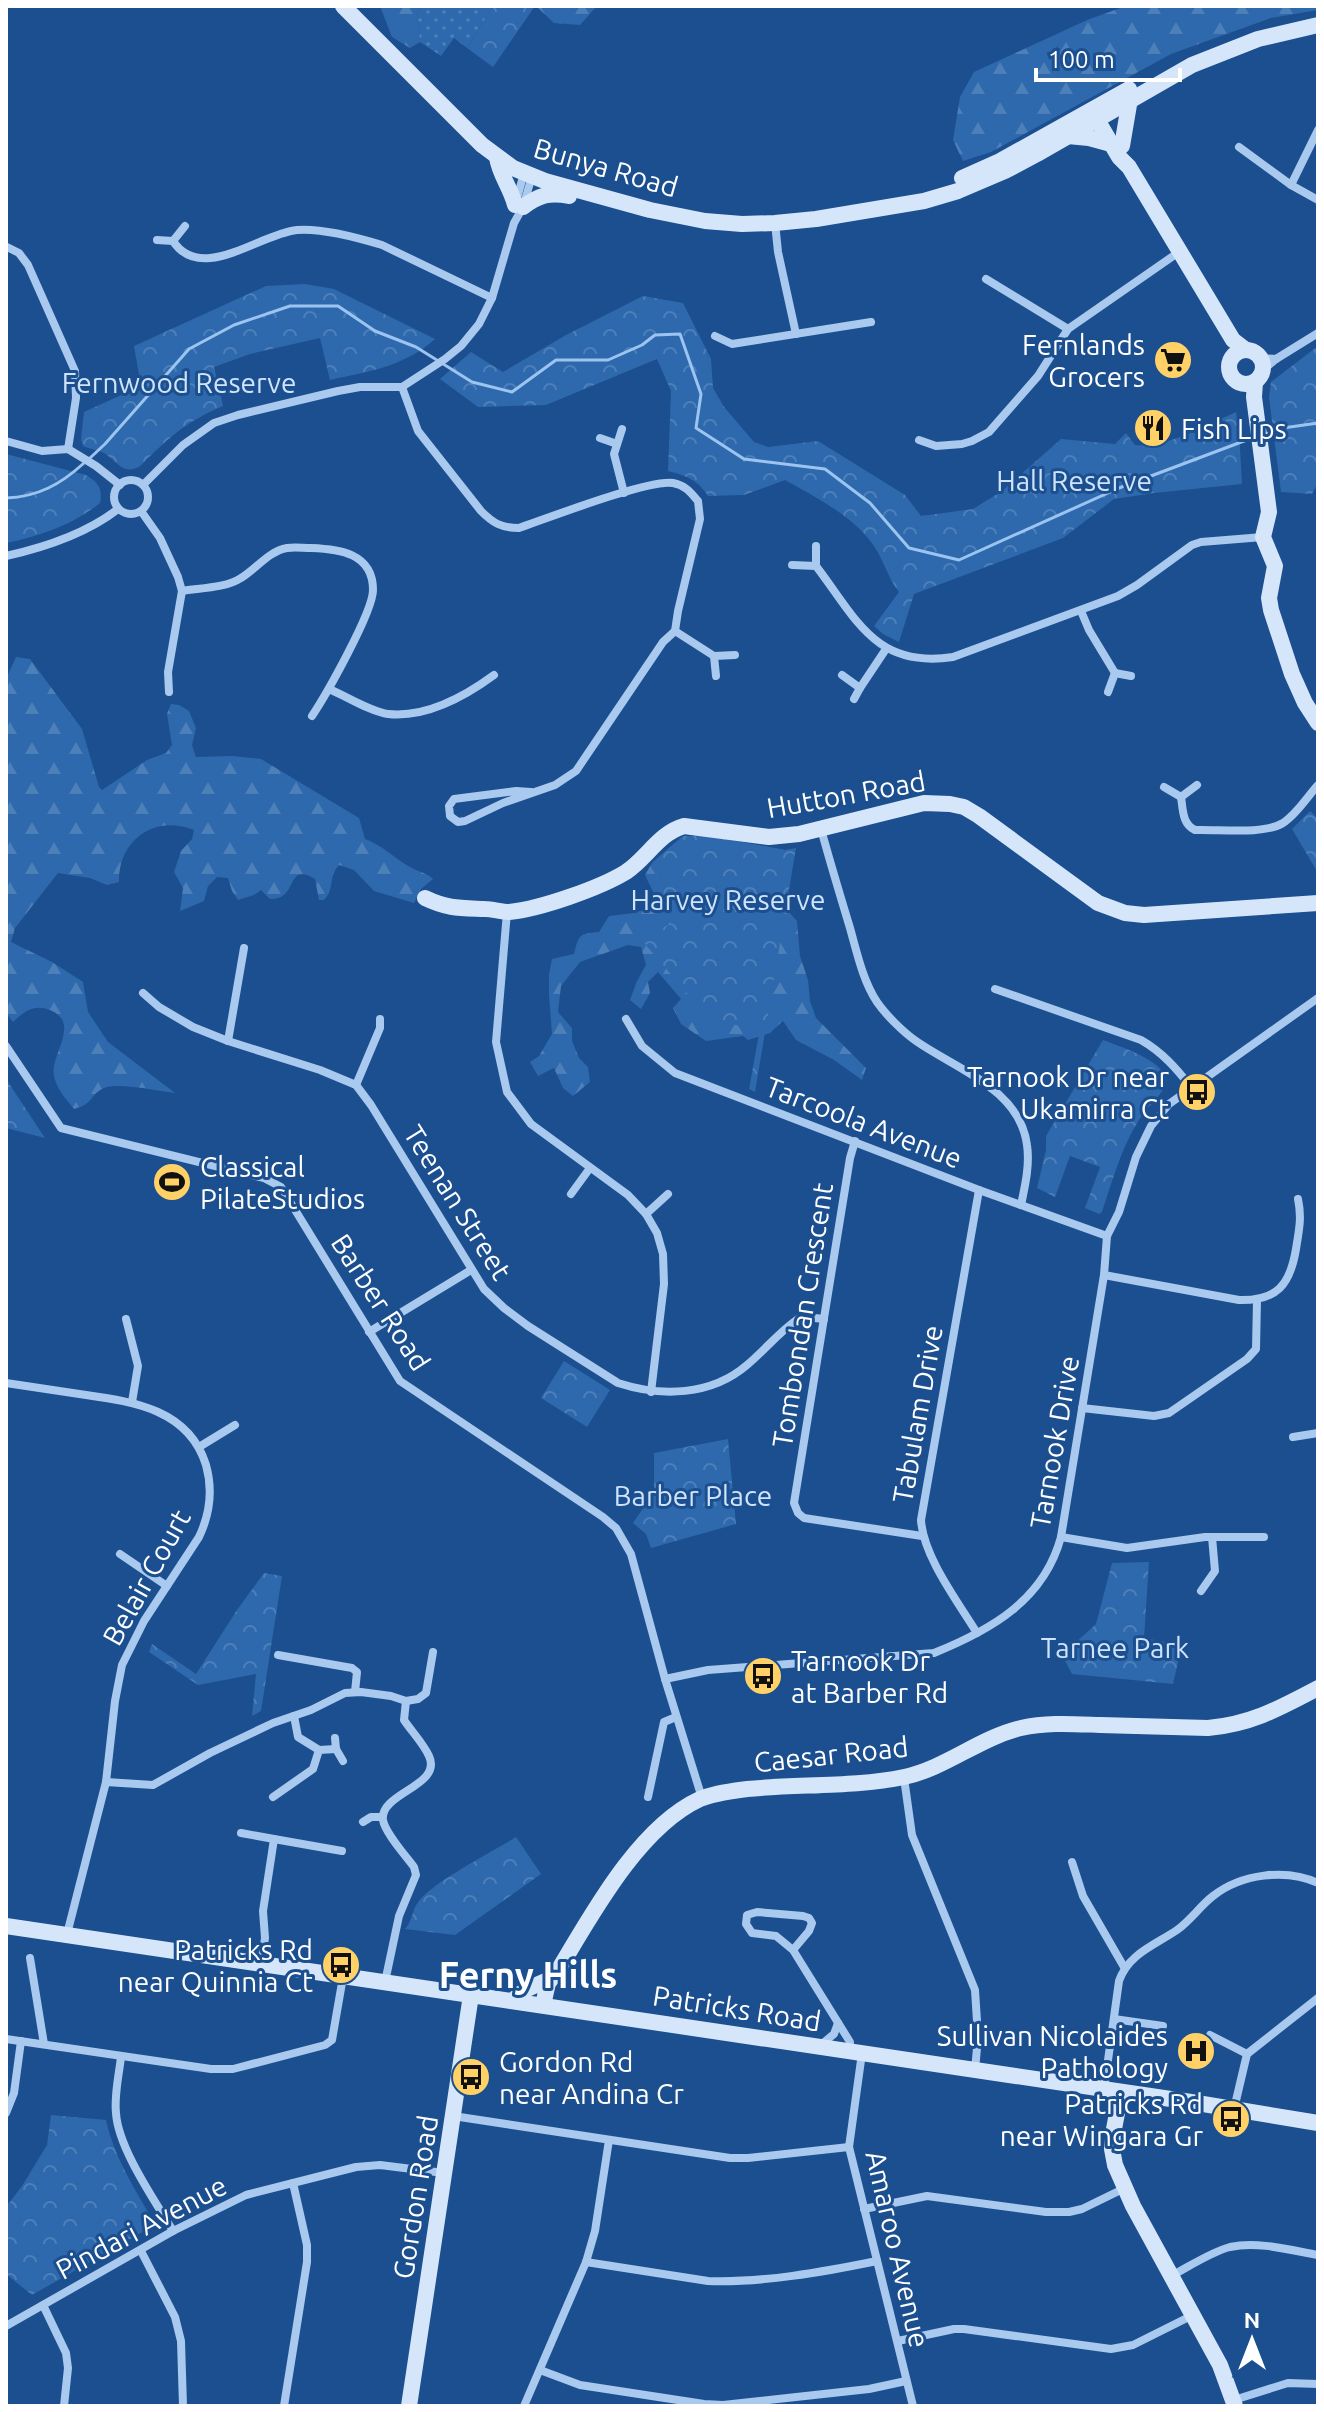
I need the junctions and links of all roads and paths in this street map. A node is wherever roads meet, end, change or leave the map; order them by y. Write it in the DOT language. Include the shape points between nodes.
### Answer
graph roads {
  1 [pos="343,6"];
  2 [pos="1318,25"];
  3 [pos="1192,65"];
  4 [pos="1130,99"];
  5 [pos="1097,112"];
  6 [pos="1318,130"];
  7 [pos="1068,136"];
  8 [pos="1116,145"];
  9 [pos="1239,147"];
  10 [pos="497,157"];
  11 [pos="528,175"];
  12 [pos="1291,185"];
  13 [pos="614,200"];
  14 [pos="1318,200"];
  15 [pos="519,206"];
  16 [pos="870,209"];
  17 [pos="775,223"];
  18 [pos="185,226"];
  19 [pos="157,240"];
  20 [pos="173,241"];
  21 [pos="7,247"];
  22 [pos="1180,251"];
  23 [pos="986,279"];
  24 [pos="492,298"];
  25 [pos="871,322"];
  26 [pos="1068,329"];
  27 [pos="1318,333"];
  28 [pos="796,334"];
  29 [pos="715,336"];
  30 [pos="1252,366"];
  31 [pos="402,387"];
  32 [pos="622,429"];
  33 [pos="600,438"];
  34 [pos="919,440"];
  35 [pos="6,441"];
  36 [pos="617,444"];
  37 [pos="68,449"];
  38 [pos="120,485"];
  39 [pos="143,485"];
  40 [pos="624,493"];
  41 [pos="118,509"];
  42 [pos="141,511"];
  43 [pos="1263,537"];
  44 [pos="816,546"];
  45 [pos="6,556"];
  46 [pos="792,565"];
  47 [pos="816,566"];
  48 [pos="182,591"];
  49 [pos="1081,611"];
  50 [pos="675,631"];
  51 [pos="886,649"];
  52 [pos="735,655"];
  53 [pos="714,656"];
  54 [pos="1115,673"];
  55 [pos="494,675"];
  56 [pos="842,675"];
  57 [pos="716,676"];
  58 [pos="1131,676"];
  59 [pos="860,688"];
  60 [pos="329,689"];
  61 [pos="169,692"];
  62 [pos="1108,692"];
  63 [pos="854,699"];
  64 [pos="312,716"];
  65 [pos="1318,723"];
  66 [pos="1197,785"];
  67 [pos="1318,785"];
  68 [pos="1164,787"];
  69 [pos="531,792"];
  70 [pos="1181,797"];
  71 [pos="821,828"];
  72 [pos="425,898"];
  73 [pos="1318,903"];
  74 [pos="507,912"];
  75 [pos="244,948"];
  76 [pos="995,989"];
  77 [pos="143,993"];
  78 [pos="1318,998"];
  79 [pos="380,1019"];
  80 [pos="626,1019"];
  81 [pos="228,1041"];
  82 [pos="6,1046"];
  83 [pos="356,1085"];
  84 [pos="1191,1087"];
  85 [pos="855,1141"];
  86 [pos="590,1168"];
  87 [pos="979,1190"];
  88 [pos="571,1194"];
  89 [pos="668,1194"];
  90 [pos="1298,1199"];
  91 [pos="1021,1205"];
  92 [pos="646,1214"];
  93 [pos="1107,1236"];
  94 [pos="471,1270"];
  95 [pos="1104,1275"];
  96 [pos="1257,1300"];
  97 [pos="126,1319"];
  98 [pos="824,1319"];
  99 [pos="369,1332"];
  100 [pos="6,1383"];
  101 [pos="651,1392"];
  102 [pos="132,1402"];
  103 [pos="1082,1408"];
  104 [pos="235,1425"];
  105 [pos="1318,1433"];
  106 [pos="1293,1437"];
  107 [pos="199,1447"];
  108 [pos="922,1536"];
  109 [pos="1061,1537"];
  110 [pos="1212,1537"];
  111 [pos="1264,1537"];
  112 [pos="120,1554"];
  113 [pos="167,1586"];
  114 [pos="1201,1591"];
  115 [pos="977,1633"];
  116 [pos="433,1652"];
  117 [pos="278,1655"];
  118 [pos="665,1679"];
  119 [pos="1318,1688"];
  120 [pos="355,1692"];
  121 [pos="406,1701"];
  122 [pos="294,1716"];
  123 [pos="676,1717"];
  124 [pos="335,1738"];
  125 [pos="336,1749"];
  126 [pos="319,1750"];
  127 [pos="343,1761"];
  128 [pos="904,1777"];
  129 [pos="106,1782"];
  130 [pos="273,1797"];
  131 [pos="648,1797"];
  132 [pos="702,1798"];
  133 [pos="382,1817"];
  134 [pos="363,1822"];
  135 [pos="241,1833"];
  136 [pos="274,1839"];
  137 [pos="342,1851"];
  138 [pos="1072,1862"];
  139 [pos="1318,1883"];
  140 [pos="6,1926"];
  141 [pos="67,1934"];
  142 [pos="793,1950"];
  143 [pos="30,1958"];
  144 [pos="261,1964"];
  145 [pos="1124,1967"];
  146 [pos="554,1974"];
  147 [pos="343,1976"];
  148 [pos="385,1982"];
  149 [pos="471,1995"];
  150 [pos="1318,1998"];
  151 [pos="512,2001"];
  152 [pos="547,2006"];
  153 [pos="1114,2019"];
  154 [pos="838,2023"];
  155 [pos="1163,2026"];
  156 [pos="1210,2035"];
  157 [pos="6,2039"];
  158 [pos="21,2041"];
  159 [pos="44,2044"];
  160 [pos="816,2046"];
  161 [pos="856,2052"];
  162 [pos="1247,2054"];
  163 [pos="121,2057"];
  164 [pos="975,2070"];
  165 [pos="1112,2091"];
  166 [pos="1234,2109"];
  167 [pos="6,2113"];
  168 [pos="453,2116"];
  169 [pos="1318,2123"];
  170 [pos="609,2140"];
  171 [pos="849,2147"];
  172 [pos="445,2173"];
  173 [pos="293,2183"];
  174 [pos="1125,2188"];
  175 [pos="864,2209"];
  176 [pos="173,2231"];
  177 [pos="141,2251"];
  178 [pos="1318,2255"];
  179 [pos="877,2261"];
  180 [pos="586,2262"];
  181 [pos="1173,2275"];
  182 [pos="43,2305"];
  183 [pos="1193,2315"];
  184 [pos="6,2326"];
  185 [pos="898,2341"];
  186 [pos="540,2370"];
  187 [pos="906,2381"];
  188 [pos="1318,2384"];
  189 [pos="1235,2403"];
  190 [pos="64,2406"];
  191 [pos="183,2406"];
  192 [pos="284,2406"];
  193 [pos="409,2406"];
  194 [pos="524,2406"];
  195 [pos="913,2406"];
  1 -- 10 [label="street, Bunya Road"];
  2 -- 3 [label="street, Bunya Road" via="1258,39"];
  3 -- 4 [label="street, Bunya Road"];
  3 -- 5 [label="street, Bunya Road" via="1175,68"];
  4 -- 5 [label="street, Bunya Road"];
  4 -- 8 [label="street"];
  5 -- 7 [label="street, Bunya Road"];
  5 -- 8 [label="street"];
  5 -- 16 [label="street, Bunya Road" via="974,173"];
  6 -- 12 [label="street"];
  7 -- 8 [label="street"];
  7 -- 16 [label="street, Bunya Road" via="976,184 924,201"];
  8 -- 22 [label="street"];
  9 -- 12 [label="street"];
  10 -- 11 [label="street, Bunya Road"];
  10 -- 15 [label="street"];
  11 -- 13 [label="street, Bunya Road"];
  11 -- 15 [label="street"];
  12 -- 14 [label="street"];
  13 -- 15 [label="street" via="595,203 551,193"];
  13 -- 17 [label="street, Bunya Road" via="705,221"];
  15 -- 24 [label="street"];
  16 -- 17 [label="street, Bunya Road"];
  17 -- 28 [label="street"];
  18 -- 20 [label="street"];
  19 -- 20 [label="street"];
  20 -- 24 [label="street" via="178,249 214,259 299,230 365,240"];
  21 -- 37 [label="street" via="28,265 75,371"];
  22 -- 26 [label="street"];
  22 -- 30 [label="street"];
  23 -- 26 [label="street"];
  24 -- 31 [label="street" via="461,346"];
  25 -- 28 [label="street"];
  26 -- 34 [label="street" via="1038,376 989,432 962,444 936,446"];
  27 -- 30 [label="street"];
  28 -- 29 [label="street" via="732,344"];
  30 -- 43 [label="street" via="1269,512"];
  31 -- 39 [label="street" via="349,389 214,423"];
  31 -- 40 [label="street" via="418,431 481,511 503,528 519,528"];
  32 -- 36 [label="street"];
  33 -- 36 [label="street"];
  35 -- 37 [label="street" via="42,451"];
  36 -- 40 [label="street" via="614,454"];
  37 -- 38 [label="street"];
  38 -- 39 [label="street"];
  38 -- 41 [label="street" via="114,499"];
  39 -- 42 [label="street" via="148,498"];
  40 -- 50 [label="street" via="673,483 698,501 700,519"];
  41 -- 42 [label="street"];
  41 -- 45 [label="street" via="67,538"];
  42 -- 48 [label="street" via="160,538"];
  43 -- 49 [label="street" via="1192,545 1137,585"];
  43 -- 65 [label="street" via="1275,566 1271,610 1292,674"];
  44 -- 47 [label="street"];
  46 -- 47 [label="street"];
  47 -- 51 [label="street" via="862,630"];
  48 -- 60 [label="street" via="239,579 288,547 333,549 358,558 372,582 372,602"];
  48 -- 61 [label="street"];
  49 -- 51 [label="street" via="953,657 933,660"];
  49 -- 54 [label="street"];
  50 -- 53 [label="street"];
  50 -- 69 [label="street" via="576,771"];
  51 -- 59 [label="street"];
  52 -- 53 [label="street"];
  53 -- 57 [label="street"];
  54 -- 58 [label="street"];
  54 -- 62 [label="street"];
  55 -- 60 [label="street" via="420,714 386,714"];
  56 -- 59 [label="street"];
  59 -- 63 [label="street"];
  60 -- 64 [label="street"];
  66 -- 70 [label="street"];
  67 -- 70 [label="street" via="1287,820 1264,829 1195,830 1185,821"];
  68 -- 70 [label="street"];
  69 -- 69 [label="street" via="465,821 450,816 454,799"];
  71 -- 73 [label="street, Hutton Road" via="912,805 950,804 979,816 1098,903 1125,913"];
  71 -- 74 [label="street, Hutton Road" via="769,837 684,826 673,829 613,879 540,906"];
  71 -- 91 [label="street" via="860,961 878,1003 913,1039 989,1086 1017,1116 1028,1147"];
  72 -- 74 [label="street, Hutton Road" via="453,909"];
  74 -- 86 [label="street" via="496,1042 507,1092 531,1124"];
  75 -- 81 [label="street"];
  76 -- 84 [label="street" via="1141,1040 1168,1059"];
  77 -- 81 [label="street" via="193,1027"];
  78 -- 84 [label="street, Tarnook Drive"];
  79 -- 83 [label="street"];
  80 -- 85 [label="street, Tarcoola Avenue" via="642,1046 675,1073"];
  81 -- 83 [label="street"];
  82 -- 99 [label="street, Barber Road" via="61,1128 264,1178 281,1187"];
  83 -- 94 [label="street, Teenan Street"];
  84 -- 93 [label="street, Tarnook Drive" via="1151,1126"];
  85 -- 87 [label="street, Tarcoola Avenue"];
  85 -- 98 [label="street, Tombondan Crescent"];
  86 -- 88 [label="street"];
  86 -- 92 [label="street"];
  87 -- 91 [label="street, Tarcoola Avenue"];
  87 -- 108 [label="street, Tabulam Drive"];
  89 -- 92 [label="street"];
  90 -- 96 [label="street" via="1301,1218 1290,1277 1282,1288"];
  91 -- 93 [label="street, Tarcoola Avenue"];
  92 -- 101 [label="street" via="663,1254 664,1284"];
  93 -- 95 [label="street, Tarnook Drive"];
  94 -- 99 [label="street"];
  94 -- 101 [label="street, Teenan Street" via="494,1300 528,1326 618,1383"];
  95 -- 96 [label="street"];
  95 -- 103 [label="street, Tarnook Drive"];
  96 -- 103 [label="street" via="1256,1349 1169,1413"];
  97 -- 102 [label="street" via="138,1366"];
  98 -- 101 [label="street, Teenan Street" via="798,1319 749,1364 718,1383"];
  98 -- 108 [label="street, Tombondan Crescent" via="795,1491 798,1513 812,1520"];
  99 -- 118 [label="street, Barber Road" via="400,1381 616,1528 631,1554"];
  100 -- 102 [label="street, Belair Court"];
  102 -- 107 [label="street, Belair Court" via="174,1419"];
  103 -- 109 [label="street, Tarnook Drive"];
  104 -- 107 [label="street"];
  105 -- 106 [label="street"];
  107 -- 113 [label="street, Belair Court" via="209,1477 209,1509 199,1537"];
  108 -- 115 [label="street, Tabulam Drive"];
  109 -- 110 [label="street" via="1127,1548"];
  109 -- 115 [label="street, Tarnook Drive" via="1035,1589 1018,1607"];
  110 -- 111 [label="street"];
  110 -- 114 [label="street" via="1215,1571"];
  112 -- 113 [label="street"];
  113 -- 129 [label="street, Belair Court" via="122,1665"];
  115 -- 118 [label="street, Tarnook Drive" via="918,1656 708,1670"];
  116 -- 121 [label="street" via="426,1693"];
  117 -- 120 [label="street" via="352,1668 357,1672"];
  118 -- 123 [label="street, Barber Road"];
  119 -- 128 [label="street, Caesar Road" via="1272,1713 1232,1726 1023,1727"];
  120 -- 121 [label="street"];
  120 -- 122 [label="street"];
  121 -- 133 [label="street" via="404,1720 431,1765 428,1775 385,1808"];
  122 -- 126 [label="street" via="298,1737"];
  122 -- 129 [label="street" via="153,1785"];
  123 -- 131 [label="street" via="664,1722"];
  123 -- 132 [label="street, Barber Road"];
  124 -- 125 [label="street"];
  125 -- 126 [label="street"];
  125 -- 127 [label="street"];
  126 -- 130 [label="street" via="313,1769"];
  128 -- 132 [label="street, Caesar Road" via="747,1789"];
  128 -- 164 [label="street" via="912,1835 975,1990"];
  129 -- 141 [label="street, Belair Court"];
  132 -- 146 [label="street, Caesar Road" via="653,1834 603,1897"];
  133 -- 134 [label="street"];
  133 -- 148 [label="street" via="416,1875 399,1916"];
  135 -- 136 [label="street"];
  136 -- 137 [label="street"];
  136 -- 144 [label="street"];
  138 -- 145 [label="street" via="1083,1896"];
  139 -- 145 [label="street" via="1283,1875 1251,1877 1227,1887"];
  140 -- 141 [label="street, Patricks Road"];
  141 -- 144 [label="street, Patricks Road"];
  142 -- 142 [label="street" via="809,1931 809,1918 747,1915 752,1933 776,1936"];
  142 -- 154 [label="street"];
  143 -- 159 [label="street"];
  144 -- 147 [label="street, Patricks Road"];
  145 -- 153 [label="street"];
  146 -- 151 [label="street"];
  146 -- 152 [label="street, Caesar Road"];
  147 -- 148 [label="street, Patricks Road"];
  147 -- 163 [label="street" via="335,2033 325,2045 233,2069"];
  148 -- 149 [label="street, Patricks Road"];
  149 -- 151 [label="street, Patricks Road"];
  149 -- 168 [label="street, Gordon Road"];
  150 -- 162 [label="street"];
  151 -- 152 [label="street, Patricks Road"];
  152 -- 160 [label="street, Patricks Road"];
  153 -- 155 [label="street"];
  153 -- 165 [label="street"];
  154 -- 160 [label="street" via="830,2039"];
  154 -- 161 [label="street"];
  156 -- 162 [label="street"];
  157 -- 158 [label="street"];
  158 -- 159 [label="street"];
  158 -- 167 [label="street"];
  159 -- 163 [label="street"];
  160 -- 161 [label="street, Patricks Road"];
  161 -- 164 [label="street, Patricks Road"];
  161 -- 171 [label="street, Amaroo Avenue"];
  162 -- 166 [label="street"];
  163 -- 176 [label="street" via="116,2114 120,2133"];
  164 -- 165 [label="street, Patricks Road"];
  165 -- 166 [label="street, Patricks Road"];
  165 -- 174 [label="street" via="1112,2149"];
  166 -- 169 [label="street, Patricks Road"];
  168 -- 170 [label="street"];
  168 -- 172 [label="street, Gordon Road"];
  170 -- 171 [label="street" via="730,2158"];
  170 -- 180 [label="street"];
  171 -- 175 [label="street, Amaroo Avenue"];
  172 -- 173 [label="street, Pindari Avenue" via="380,2165"];
  172 -- 193 [label="street, Gordon Road"];
  173 -- 176 [label="street, Pindari Avenue" via="246,2195"];
  173 -- 192 [label="street" via="307,2253"];
  174 -- 175 [label="street" via="1069,2212 927,2196"];
  174 -- 181 [label="street"];
  175 -- 179 [label="street, Amaroo Avenue"];
  176 -- 177 [label="street, Pindari Avenue"];
  177 -- 182 [label="street, Pindari Avenue"];
  177 -- 191 [label="street" via="175,2317"];
  178 -- 181 [label="street" via="1251,2245 1228,2248"];
  179 -- 180 [label="street" via="726,2282"];
  179 -- 185 [label="street, Amaroo Avenue"];
  180 -- 186 [label="street"];
  181 -- 183 [label="street"];
  182 -- 184 [label="street, Pindari Avenue"];
  182 -- 190 [label="street" via="66,2353"];
  183 -- 185 [label="street" via="1133,2345 1111,2349 964,2329"];
  183 -- 189 [label="street"];
  185 -- 187 [label="street, Amaroo Avenue"];
  186 -- 187 [label="street" via="580,2385 723,2405"];
  186 -- 194 [label="street"];
  187 -- 195 [label="street, Amaroo Avenue"];
  188 -- 189 [label="street" via="1288,2383"];
}
